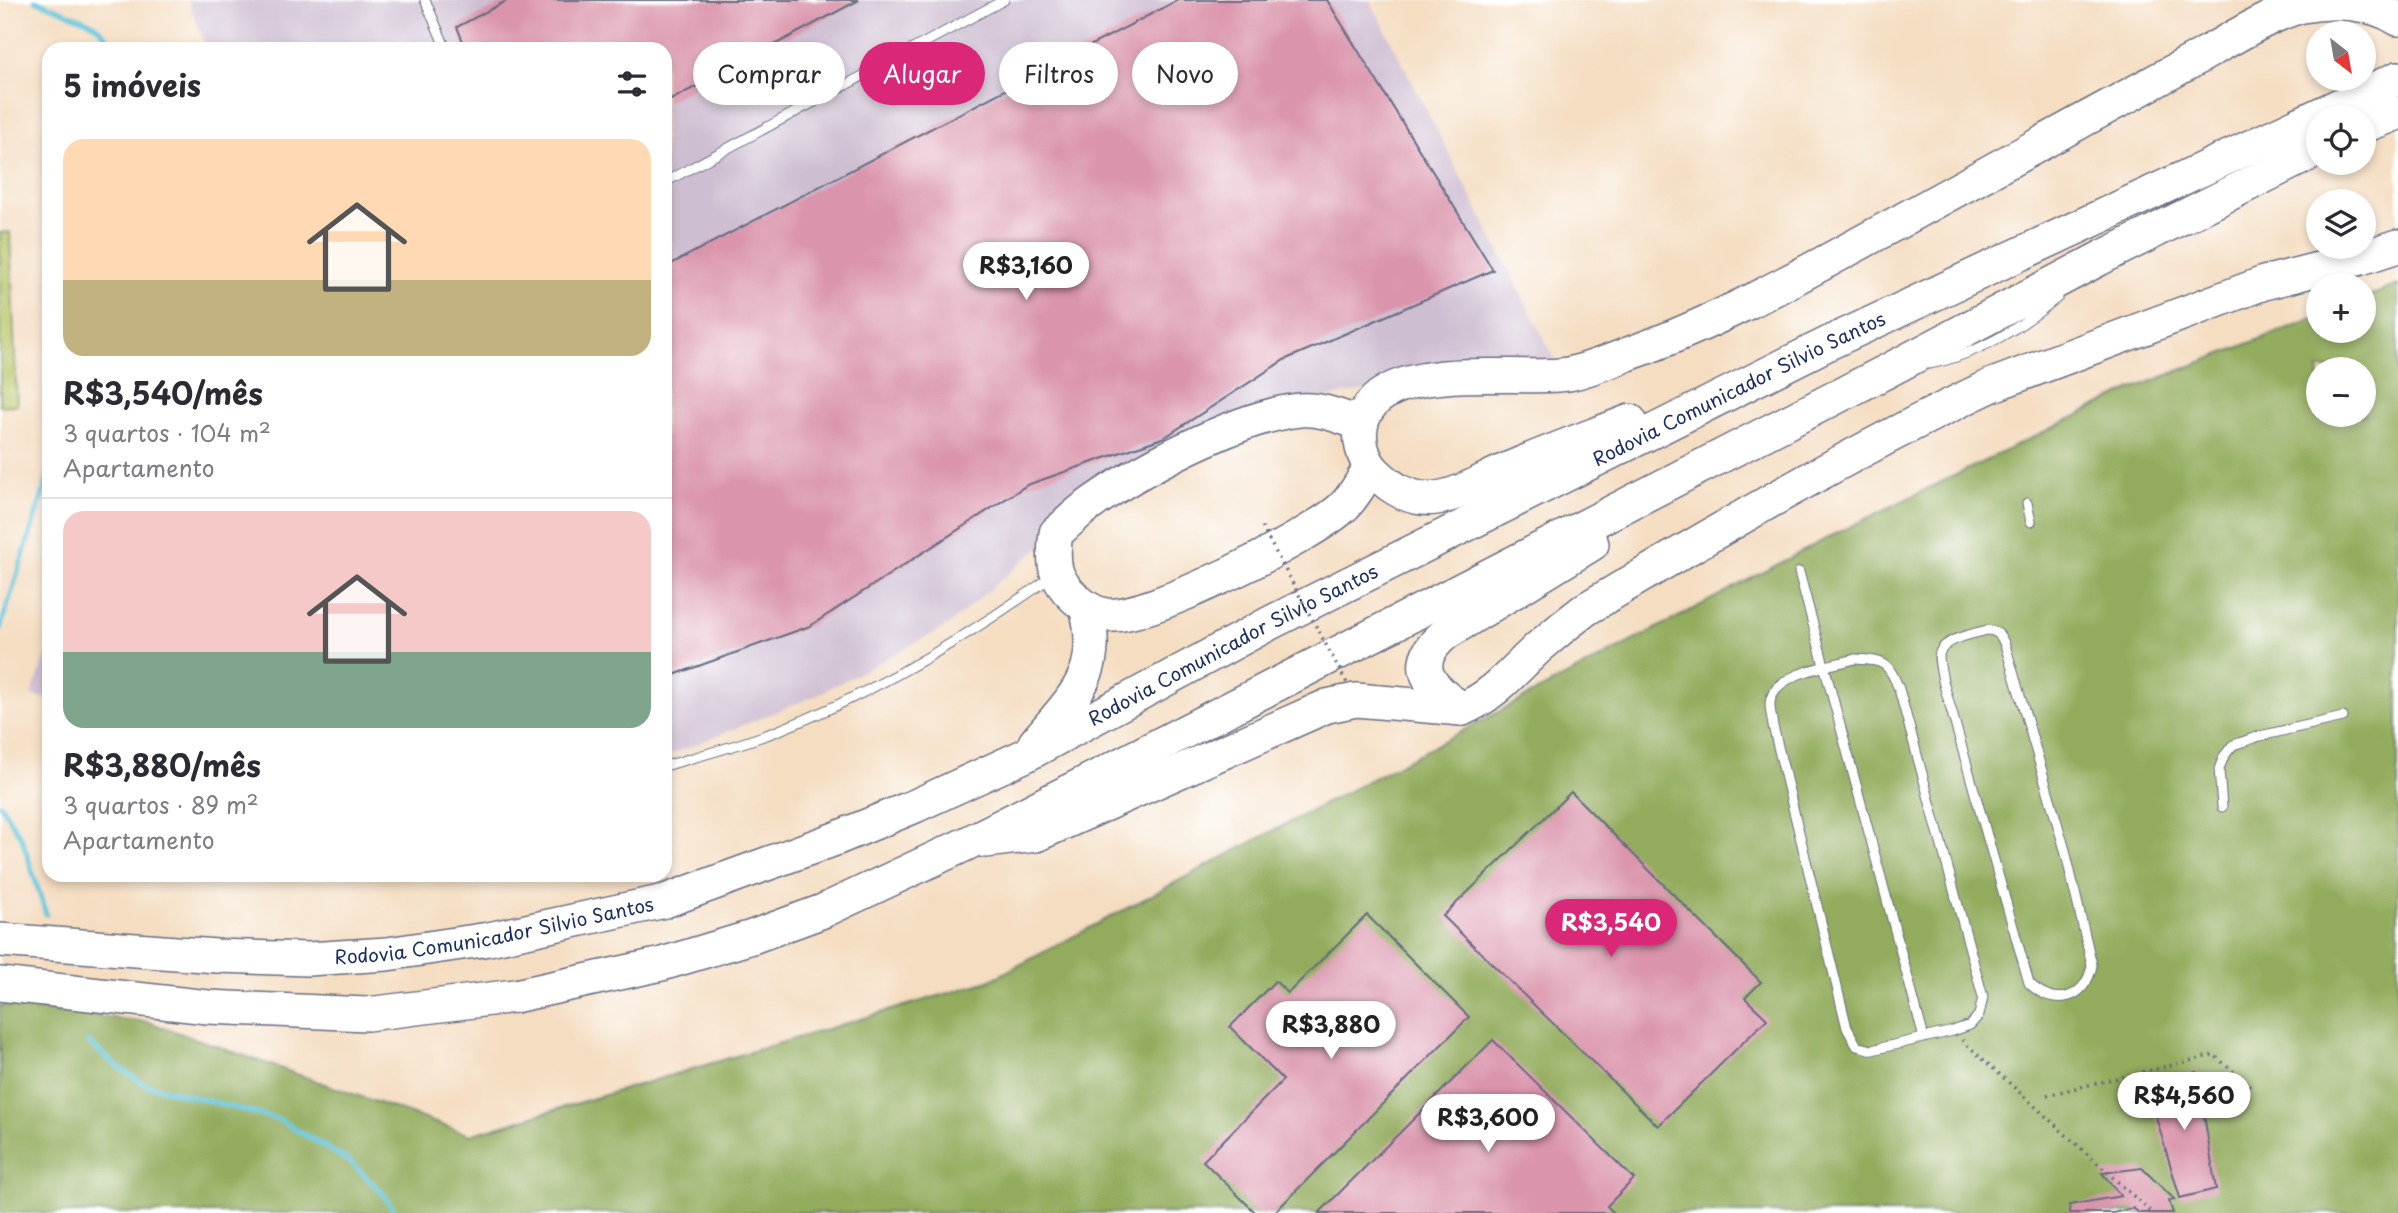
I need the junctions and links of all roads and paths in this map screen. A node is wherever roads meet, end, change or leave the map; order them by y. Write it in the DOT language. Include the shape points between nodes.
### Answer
graph roads {
  1 [pos="425,0"];
  2 [pos="1004,0"];
  3 [pos="2333,2"];
  4 [pos="2398,19"];
  5 [pos="443,42"];
  6 [pos="2398,78"];
  7 [pos="2398,113"];
  8 [pos="2376,121"];
  9 [pos="2306,156"];
  10 [pos="672,178"];
  11 [pos="2398,246"];
  12 [pos="1831,342"];
  13 [pos="1361,424"];
  14 [pos="1370,467"];
  15 [pos="1695,469"];
  16 [pos="2027,503"];
  17 [pos="2031,522"];
  18 [pos="1262,527"];
  19 [pos="1798,572"];
  20 [pos="1057,573"];
  21 [pos="1086,607"];
  22 [pos="1824,668"];
  23 [pos="1348,685"];
  24 [pos="1462,709"];
  25 [pos="2343,717"];
  26 [pos="1026,755"];
  27 [pos="672,764"];
  28 [pos="2222,807"];
  29 [pos="966,844"];
  30 [pos="2065,850"];
  31 [pos="0,940"];
  32 [pos="0,984"];
  33 [pos="1924,1038"];
  34 [pos="1963,1041"];
  35 [pos="2252,1088"];
  36 [pos="2047,1095"];
  37 [pos="2152,1213"];
  1 -- 5 [label="lane"];
  2 -- 10 [label="lane"];
  3 -- 4 [label="highway" via="2378,9"];
  3 -- 13 [label="highway" via="2301,6 2261,24 1765,295 1630,354 1569,374 1442,377 1399,386 1381,395 1367,409"];
  6 -- 12 [label="highway, Rodovia Comunicador Silvio Santos"];
  7 -- 8 [label="highway"];
  9 -- 15 [label="highway"];
  11 -- 24 [label="highway" via="2264,283 1990,386 1951,405 1756,509 1586,608 1486,697"];
  12 -- 14 [label="highway" via="1458,492 1435,498 1409,496"];
  12 -- 26 [label="highway, Rodovia Comunicador Silvio Santos" via="1270,623"];
  13 -- 14 [label="highway" via="1362,446"];
  13 -- 20 [label="highway" via="1329,412 1300,410 1259,419 1208,439 1084,508 1056,533"];
  14 -- 21 [label="highway" via="1343,507 1324,522 1216,581 1135,611 1107,615"];
  15 -- 24 [label="highway" via="1610,532 1434,644 1425,668 1428,679 1440,695"];
  15 -- 29 [label="highway"];
  16 -- 17 [label="lane"];
  18 -- 23 [label="path, bridge"];
  19 -- 22 [label="lane"];
  20 -- 21 [label="highway"];
  20 -- 27 [label="lane" via="871,689 776,731"];
  21 -- 26 [label="highway" via="1093,644 1083,680"];
  22 -- 33 [label="lane"];
  22 -- 33 [label="lane" via="1855,659 1881,661 1891,670 1983,997 1979,1015 1970,1025"];
  22 -- 33 [label="lane" via="1795,675 1778,687 1770,706 1850,1037 1857,1046 1872,1049"];
  24 -- 29 [label="highway" via="1356,701 1327,706 1037,835"];
  25 -- 28 [label="lane" via="2233,745 2219,769"];
  26 -- 31 [label="highway, Rodovia Comunicador Silvio Santos" via="835,839 665,901 489,939 387,954 308,959"];
  29 -- 32 [label="highway" via="823,911 752,937 662,964 515,996 368,1014 208,1007"];
  30 -- 30 [label="lane" via="2092,965 2090,979 2077,993 2064,998 2045,996 2029,983 1942,681 1940,654 1954,641 1993,630 2001,636"];
  34 -- 37 [label="path"];
  35 -- 36 [label="path" via="2214,1055"];
}
